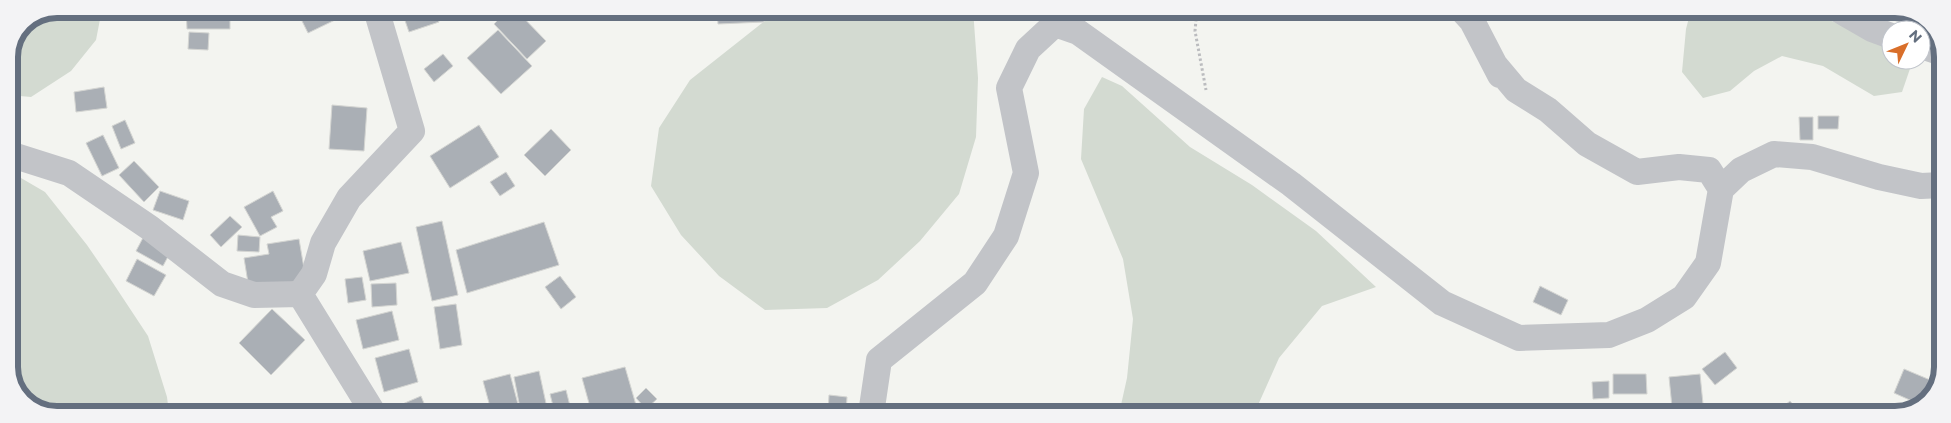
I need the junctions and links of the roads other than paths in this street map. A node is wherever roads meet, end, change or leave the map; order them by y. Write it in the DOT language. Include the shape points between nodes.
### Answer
graph roads {
  1 [pos="378,17"];
  2 [pos="1468,17"];
  3 [pos="1851,17"];
  4 [pos="1881,32"];
  5 [pos="18,157"];
  6 [pos="1933,185"];
  7 [pos="1721,189"];
  8 [pos="300,294"];
  9 [pos="369,406"];
  10 [pos="872,406"];
  1 -- 8 [label="street" via="412,131 349,198 323,243 314,274"];
  2 -- 7 [label="street" via="1498,70 1516,90 1548,110 1587,144 1637,172 1679,167 1709,170"];
  3 -- 4 [label="street"];
  5 -- 8 [label="street" via="69,172 150,228 222,284 254,295"];
  6 -- 7 [label="street" via="1879,177 1812,157 1774,154 1741,170"];
  7 -- 10 [label="street" via="1708,263 1684,297 1647,320 1609,335 1519,338 1442,303 1291,184 1078,32 1055,24 1028,49 1009,88 1026,173 1006,236 975,283 879,360"];
  8 -- 9 [label="street"];
}
